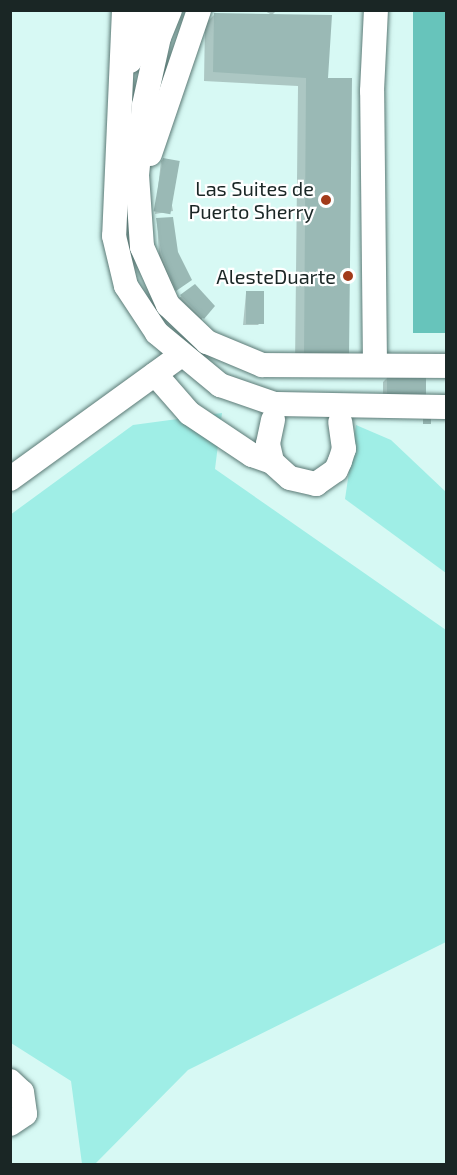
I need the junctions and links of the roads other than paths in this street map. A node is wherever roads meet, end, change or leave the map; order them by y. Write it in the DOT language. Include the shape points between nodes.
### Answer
graph roads {
  1 [pos="124,10"];
  2 [pos="136,10"];
  3 [pos="148,10"];
  4 [pos="170,10"];
  5 [pos="199,10"];
  6 [pos="376,10"];
  7 [pos="134,51"];
  8 [pos="123,80"];
  9 [pos="138,216"];
  10 [pos="229,354"];
  11 [pos="181,355"];
  12 [pos="375,364"];
  13 [pos="446,364"];
  14 [pos="155,374"];
  15 [pos="212,378"];
  16 [pos="447,407"];
  17 [pos="273,420"];
  18 [pos="340,422"];
  19 [pos="272,462"];
  20 [pos="10,479"];
  21 [pos="10,1081"];
  22 [pos="10,1124"];
  1 -- 8 [label="street"];
  2 -- 7 [label="street"];
  3 -- 7 [label="street"];
  4 -- 9 [label="street" via="159,37 144,105 137,175"];
  5 -- 9 [label="street" via="156,132"];
  6 -- 12 [label="street" via="372,91"];
  7 -- 8 [label="street"];
  8 -- 11 [label="street" via="114,236 118,260 126,286 157,333"];
  9 -- 10 [label="street" via="142,247 168,305 186,325"];
  10 -- 12 [label="street" via="262,365"];
  10 -- 15 [label="street"];
  11 -- 14 [label="street"];
  11 -- 15 [label="street"];
  12 -- 13 [label="street"];
  14 -- 19 [label="street" via="189,413 252,455"];
  14 -- 20 [label="street"];
  15 -- 16 [label="street" via="275,404"];
  17 -- 19 [label="street" via="268,444"];
  18 -- 19 [label="street" via="344,449 336,470 326,479 316,484 290,478"];
  21 -- 22 [label="street" via="22,1092 25,1114"];
}
